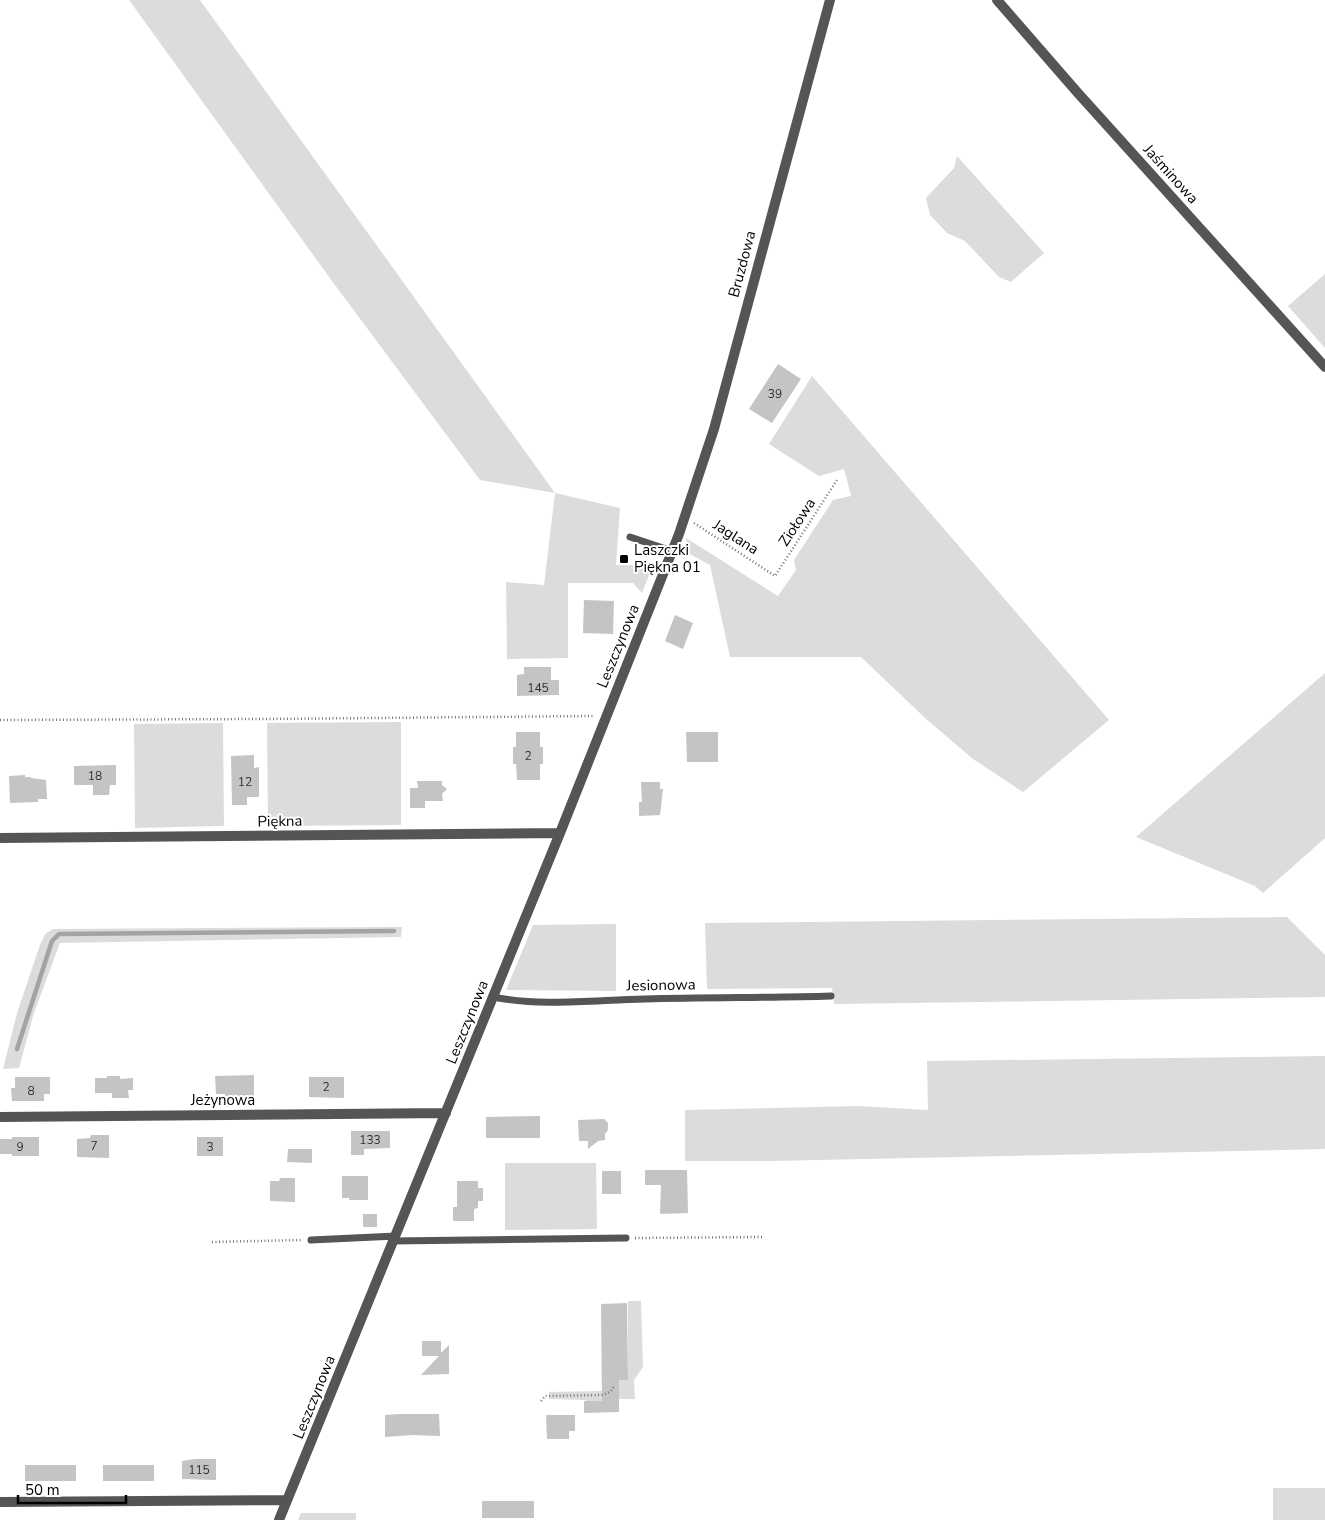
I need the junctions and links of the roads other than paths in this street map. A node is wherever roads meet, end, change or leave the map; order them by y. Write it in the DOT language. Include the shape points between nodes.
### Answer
graph roads {
  1 [pos="830,0"];
  2 [pos="997,0"];
  3 [pos="1325,367"];
  4 [pos="679,534"];
  5 [pos="630,537"];
  6 [pos="672,550"];
  7 [pos="560,833"];
  8 [pos="0,838"];
  9 [pos="831,996"];
  10 [pos="493,997"];
  11 [pos="446,1113"];
  12 [pos="0,1117"];
  13 [pos="626,1238"];
  14 [pos="395,1239"];
  15 [pos="311,1240"];
  16 [pos="287,1500"];
  17 [pos="0,1502"];
  18 [pos="279,1520"];
  1 -- 4 [label="street, Bruzdowa" via="714,429"];
  2 -- 3 [label="street, Jaśminowa"];
  4 -- 6 [label="street, Leszczynowa"];
  5 -- 6 [label="lane"];
  6 -- 7 [label="street, Leszczynowa"];
  7 -- 8 [label="street, Piękna"];
  7 -- 10 [label="street, Leszczynowa"];
  9 -- 10 [label="lane, Jesionowa" via="539,1002"];
  10 -- 11 [label="street, Leszczynowa"];
  11 -- 12 [label="street, Jeżynowa"];
  11 -- 14 [label="street, Leszczynowa"];
  13 -- 14 [label="lane"];
  14 -- 15 [label="lane"];
  14 -- 16 [label="street, Leszczynowa"];
  16 -- 17 [label="street"];
  16 -- 18 [label="street, Leszczynowa"];
}
